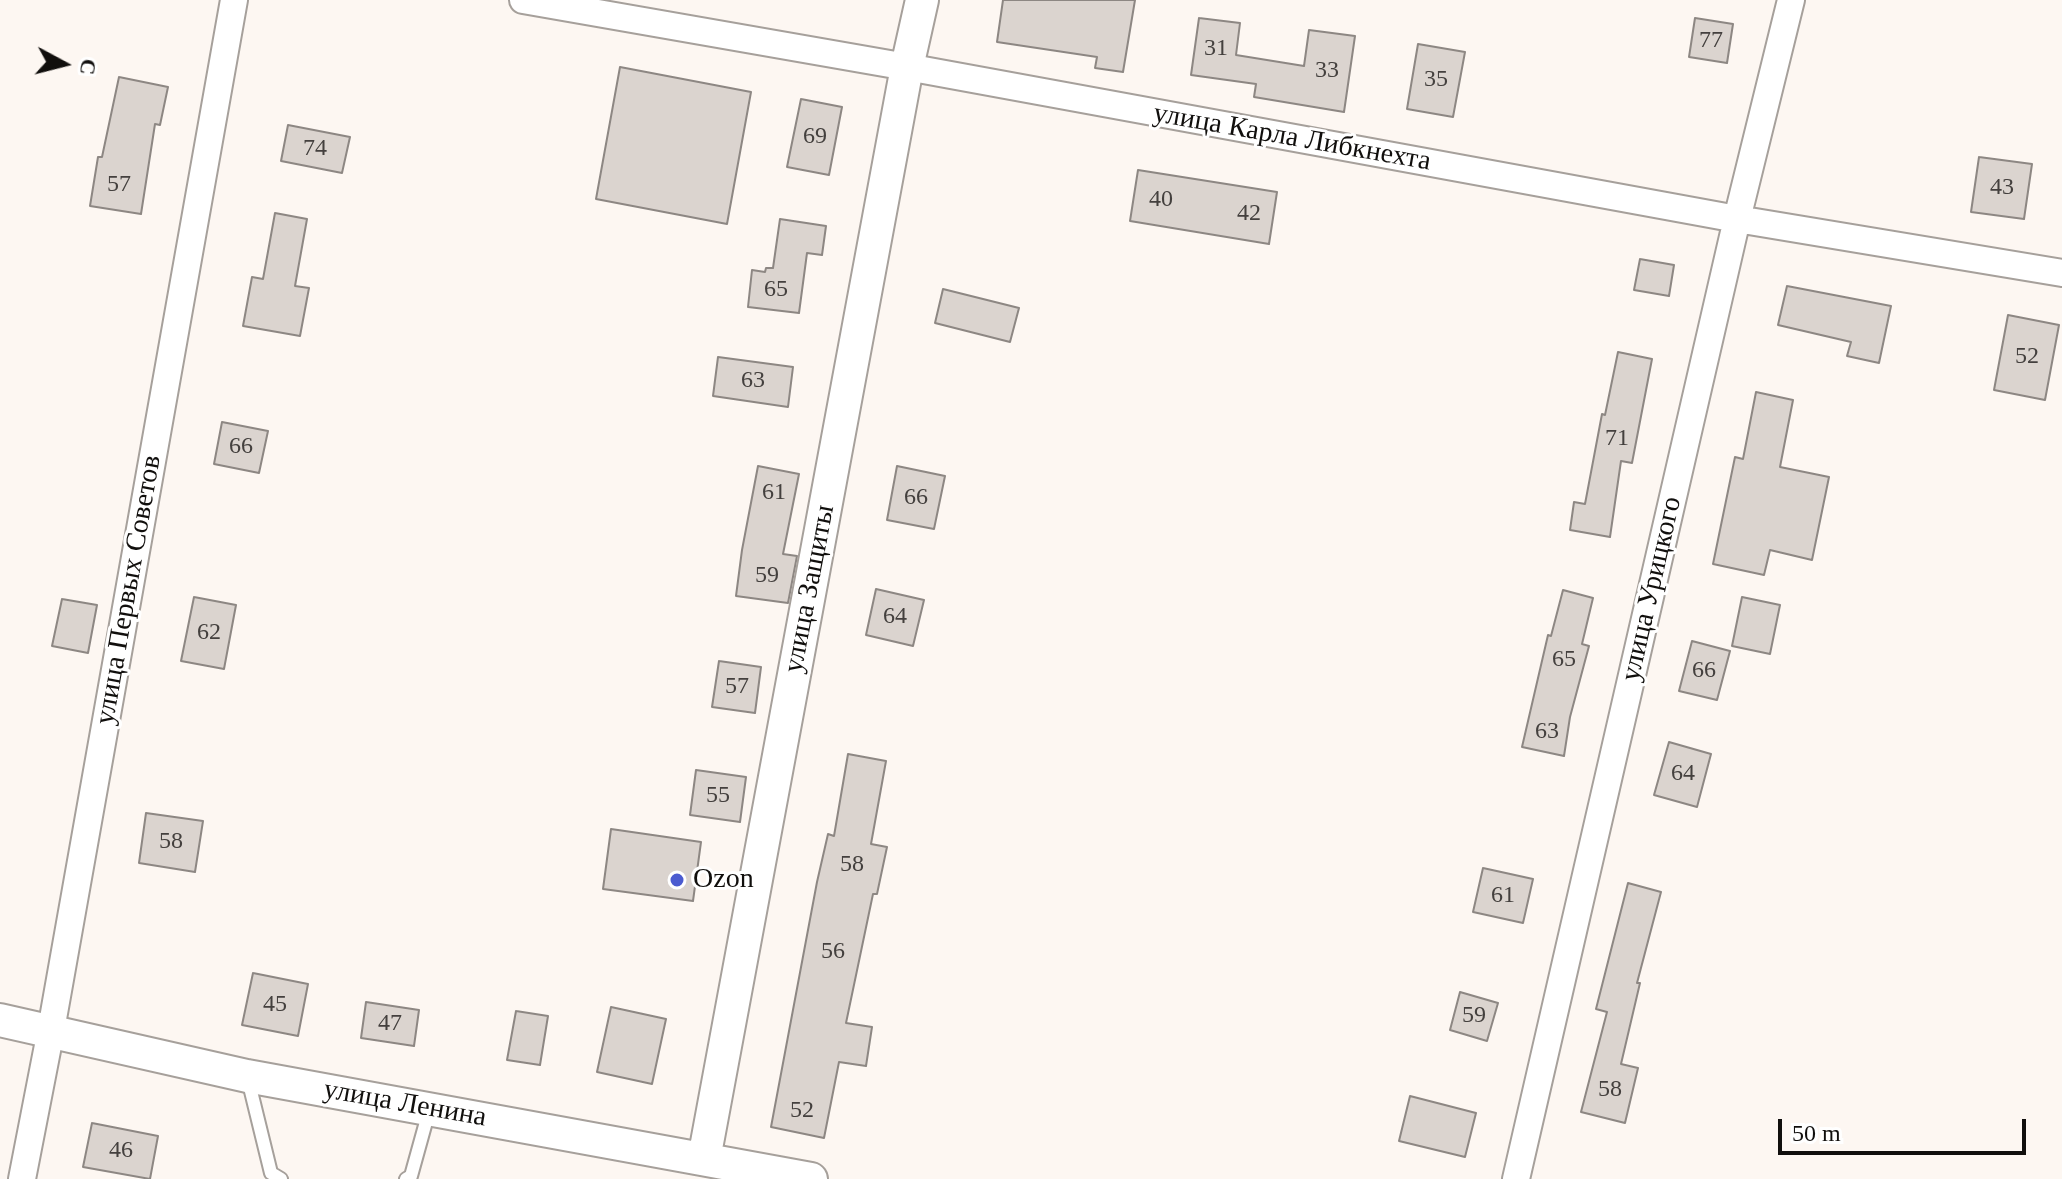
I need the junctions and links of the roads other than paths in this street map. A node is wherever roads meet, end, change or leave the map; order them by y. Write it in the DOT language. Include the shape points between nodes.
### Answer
graph roads {
  1 [pos="234,0"];
  2 [pos="523,0"];
  3 [pos="922,0"];
  4 [pos="1791,0"];
  5 [pos="907,67"];
  6 [pos="1737,219"];
  7 [pos="2062,273"];
  8 [pos="0,1020"];
  9 [pos="51,1030"];
  10 [pos="247,1076"];
  11 [pos="430,1108"];
  12 [pos="702,1169"];
  13 [pos="22,1179"];
  14 [pos="281,1179"];
  15 [pos="406,1179"];
  16 [pos="811,1179"];
  17 [pos="1516,1179"];
  1 -- 9 [label="street, улица Первых Советов"];
  2 -- 5 [label="street, улица Карла Либкнехта"];
  3 -- 5 [label="street, улица Защиты"];
  4 -- 6 [label="street, улица Урицкого"];
  5 -- 6 [label="street, улица Карла Либкнехта"];
  5 -- 12 [label="street, улица Защиты"];
  6 -- 7 [label="street, улица Карла Либкнехта"];
  6 -- 17 [label="street, улица Урицкого"];
  8 -- 9 [label="street, улица Ленина"];
  9 -- 10 [label="street, улица Ленина"];
  9 -- 13 [label="street, улица Первых Советов"];
  10 -- 11 [label="street, улица Ленина"];
  10 -- 14 [label="lane" via="271,1173"];
  11 -- 12 [label="street, улица Ленина"];
  11 -- 15 [label="lane"];
  12 -- 16 [label="street, улица Ленина"];
}
